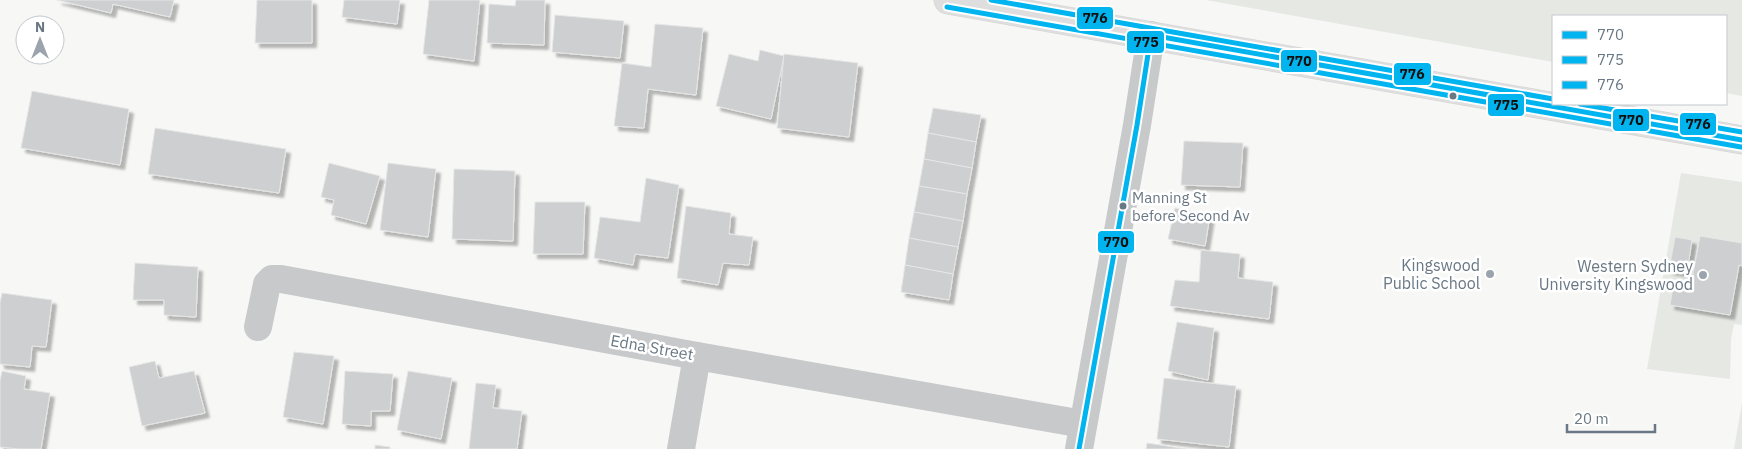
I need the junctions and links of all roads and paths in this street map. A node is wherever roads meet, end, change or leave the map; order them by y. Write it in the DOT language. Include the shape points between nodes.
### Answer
graph roads {
  1 [pos="948,0"];
  2 [pos="1151,35"];
  3 [pos="1742,140"];
  4 [pos="258,327"];
  5 [pos="697,356"];
  6 [pos="1081,436"];
  7 [pos="681,449"];
  1 -- 2 [label="street"];
  2 -- 3 [label="street"];
  2 -- 6 [label="street"];
  4 -- 5 [label="street, Edna Street" via="265,287 276,278"];
  5 -- 6 [label="street, Edna Street"];
  5 -- 7 [label="street"];
}
